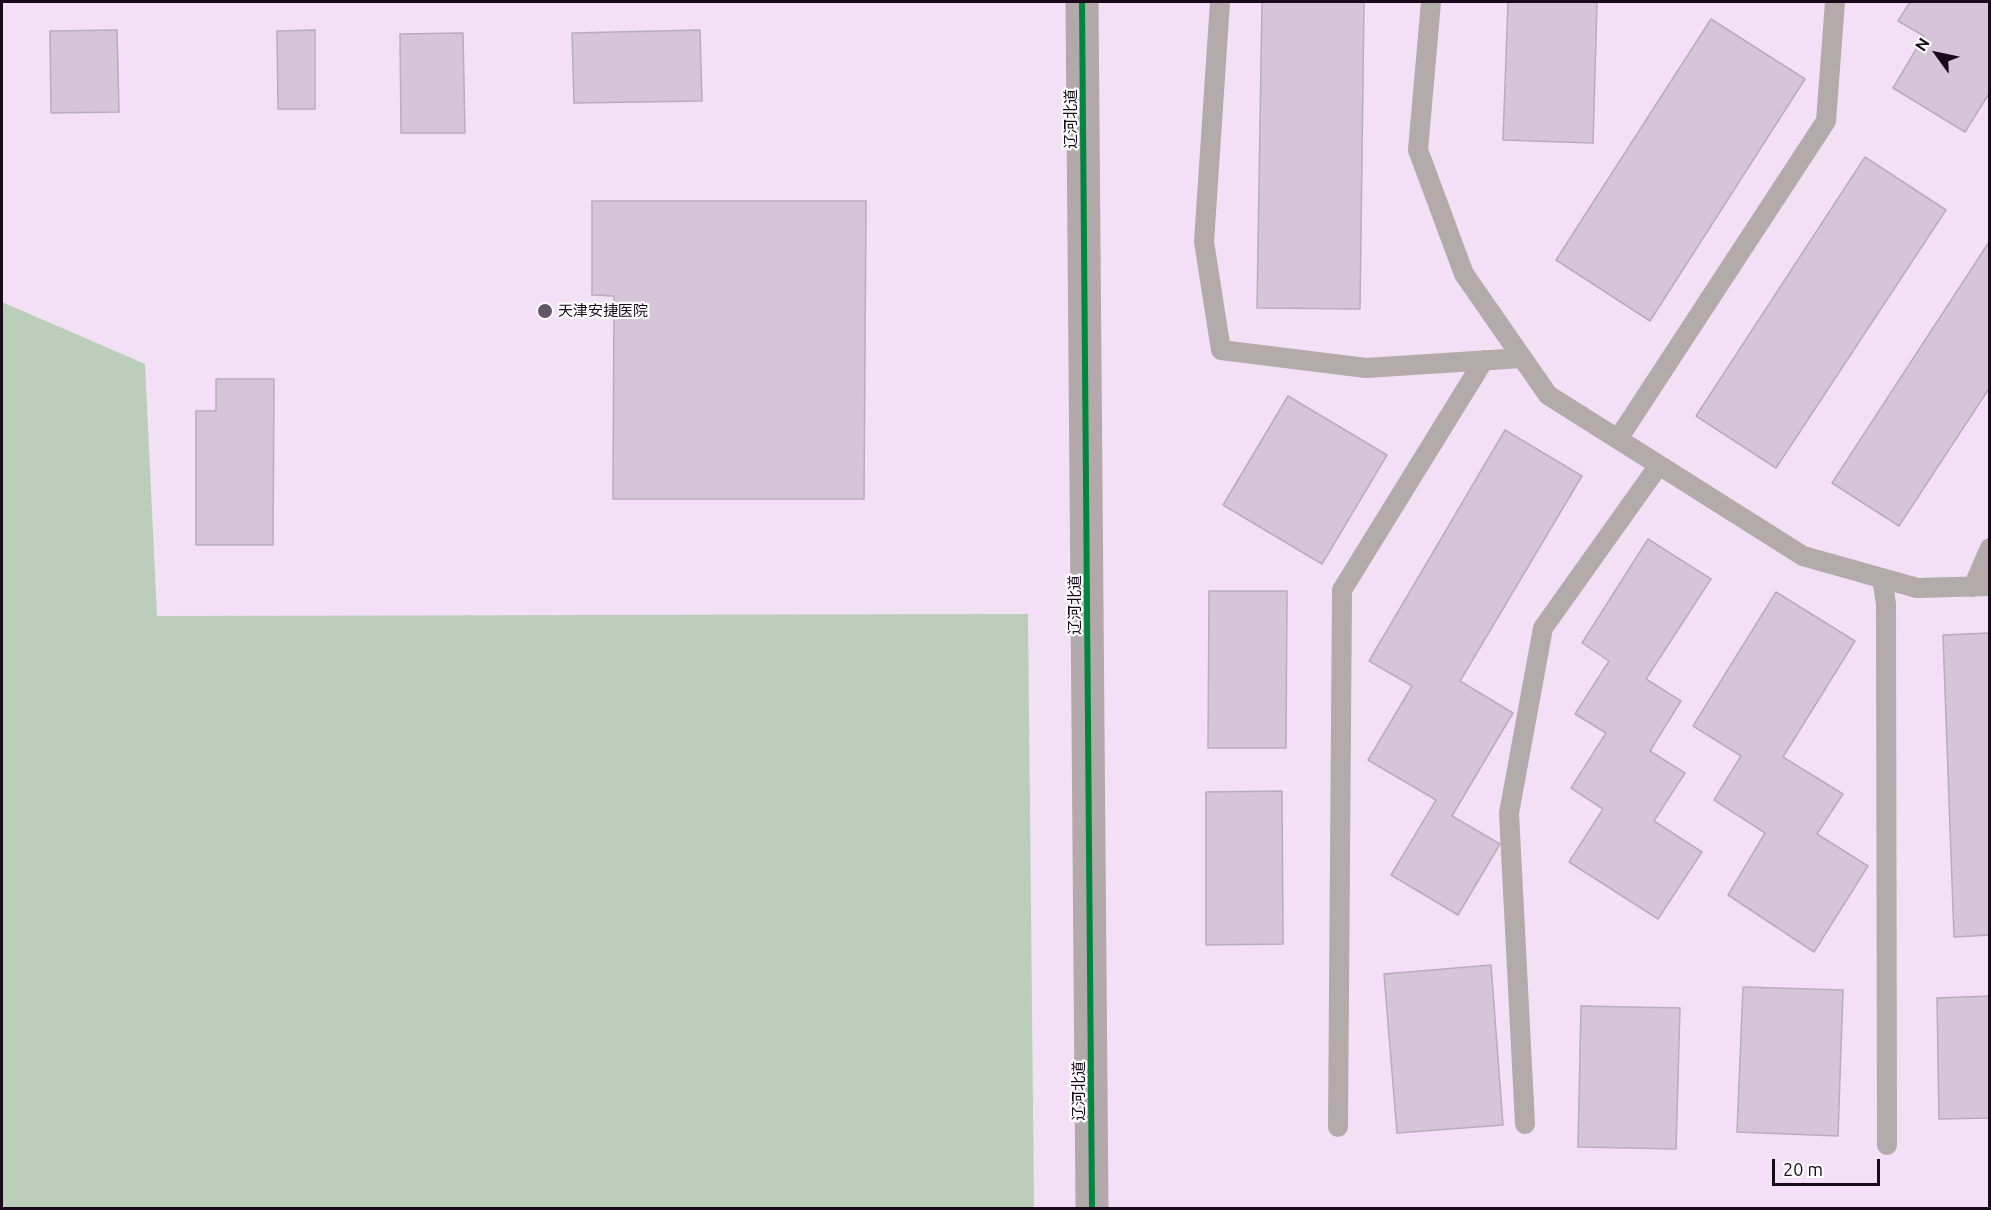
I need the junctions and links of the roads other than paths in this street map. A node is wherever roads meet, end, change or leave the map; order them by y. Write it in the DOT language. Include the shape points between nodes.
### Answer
graph roads {
  1 [pos="1082,2"];
  2 [pos="1220,2"];
  3 [pos="1431,2"];
  4 [pos="1835,2"];
  5 [pos="1522,358"];
  6 [pos="1484,360"];
  7 [pos="1618,439"];
  8 [pos="1659,465"];
  9 [pos="1989,548"];
  10 [pos="1882,578"];
  11 [pos="1981,587"];
  12 [pos="1525,1124"];
  13 [pos="1338,1127"];
  14 [pos="1887,1145"];
  15 [pos="1092,1209"];
  1 -- 15 [label="street, 辽河北道"];
  2 -- 6 [label="lane" via="1204,242 1221,350 1366,368"];
  3 -- 5 [label="lane" via="1418,150 1464,274"];
  4 -- 7 [label="lane" via="1826,121"];
  5 -- 6 [label="lane"];
  5 -- 7 [label="lane" via="1548,395"];
  6 -- 13 [label="lane" via="1342,590"];
  7 -- 8 [label="lane"];
  8 -- 10 [label="lane" via="1803,556"];
  8 -- 12 [label="lane" via="1543,628 1509,813"];
  9 -- 11 [label="lane"];
  10 -- 11 [label="lane" via="1917,588"];
  10 -- 14 [label="lane" via="1886,604"];
}
